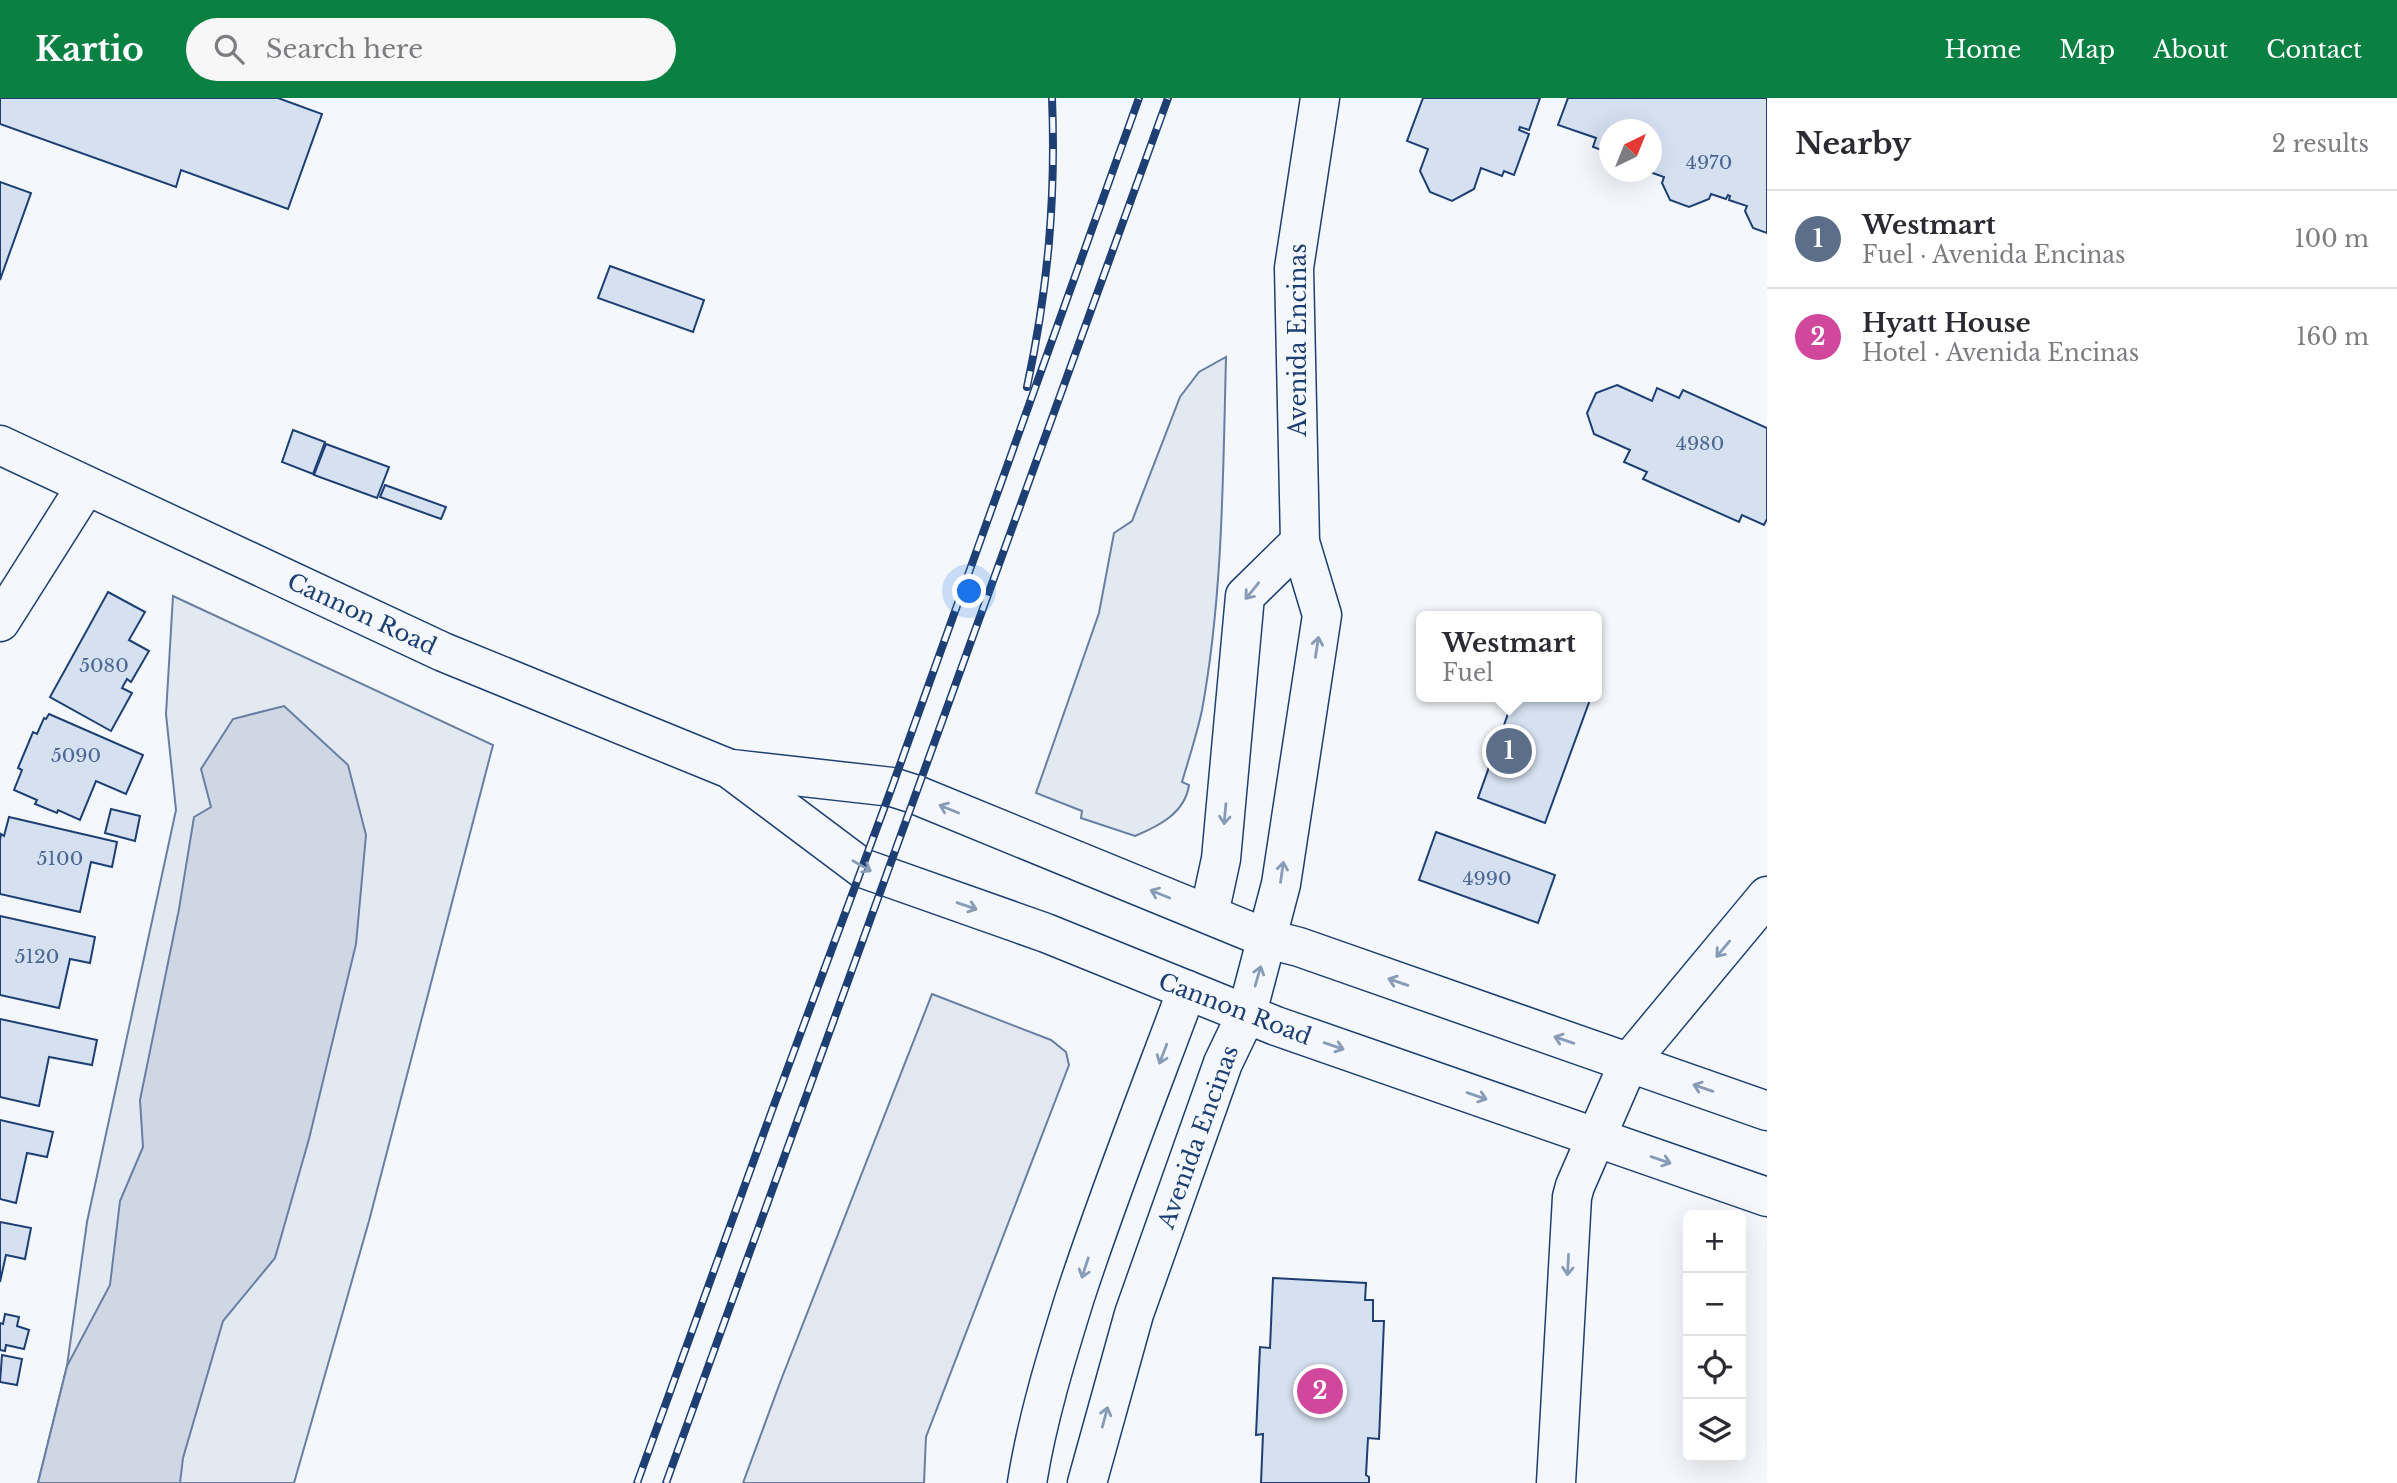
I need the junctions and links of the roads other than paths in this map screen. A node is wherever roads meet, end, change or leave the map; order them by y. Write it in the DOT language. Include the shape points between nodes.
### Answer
graph roads {
  1 [pos="1320,98"];
  2 [pos="0,445"];
  3 [pos="86,486"];
  4 [pos="1300,542"];
  5 [pos="0,622"];
  6 [pos="730,769"];
  7 [pos="1767,896"];
  8 [pos="1209,914"];
  9 [pos="1268,939"];
  10 [pos="1187,990"];
  11 [pos="1247,1013"];
  12 [pos="1629,1062"];
  13 [pos="1767,1111"];
  14 [pos="1597,1138"];
  15 [pos="1767,1197"];
  16 [pos="1027,1483"];
  17 [pos="1087,1483"];
  18 [pos="1556,1483"];
  1 -- 4 [label="main road, Avenida Encinas" via="1294,268"];
  2 -- 3 [label="main road, Cannon Road"];
  3 -- 5 [label="main road"];
  3 -- 6 [label="main road, Cannon Road" via="443,652"];
  4 -- 8 [label="main road, one-way" via="1245,596 1221,859"];
  9 -- 4 [label="main road, Avenida Encinas, one-way" via="1322,615"];
  8 -- 6 [label="main road, Cannon Road, one-way" via="892,787"];
  6 -- 10 [label="main road, Cannon Road, one-way" via="862,868 1046,933"];
  7 -- 12 [label="main road, one-way"];
  8 -- 9 [label="main road, Cannon Road"];
  11 -- 9 [label="main road, Avenida Encinas, one-way"];
  12 -- 9 [label="main road, Cannon Road, one-way"];
  10 -- 11 [label="main road, Cannon Road"];
  10 -- 16 [label="main road, one-way" via="1101,1219 1058,1352"];
  11 -- 14 [label="main road, Cannon Road, one-way"];
  17 -- 11 [label="main road, Avenida Encinas, one-way" via="1134,1314 1223,1063"];
  13 -- 12 [label="main road, Cannon Road, one-way"];
  12 -- 14 [label="main road"];
  14 -- 15 [label="main road, Cannon Road, one-way"];
  14 -- 18 [label="main road, one-way" via="1572,1197"];
}
